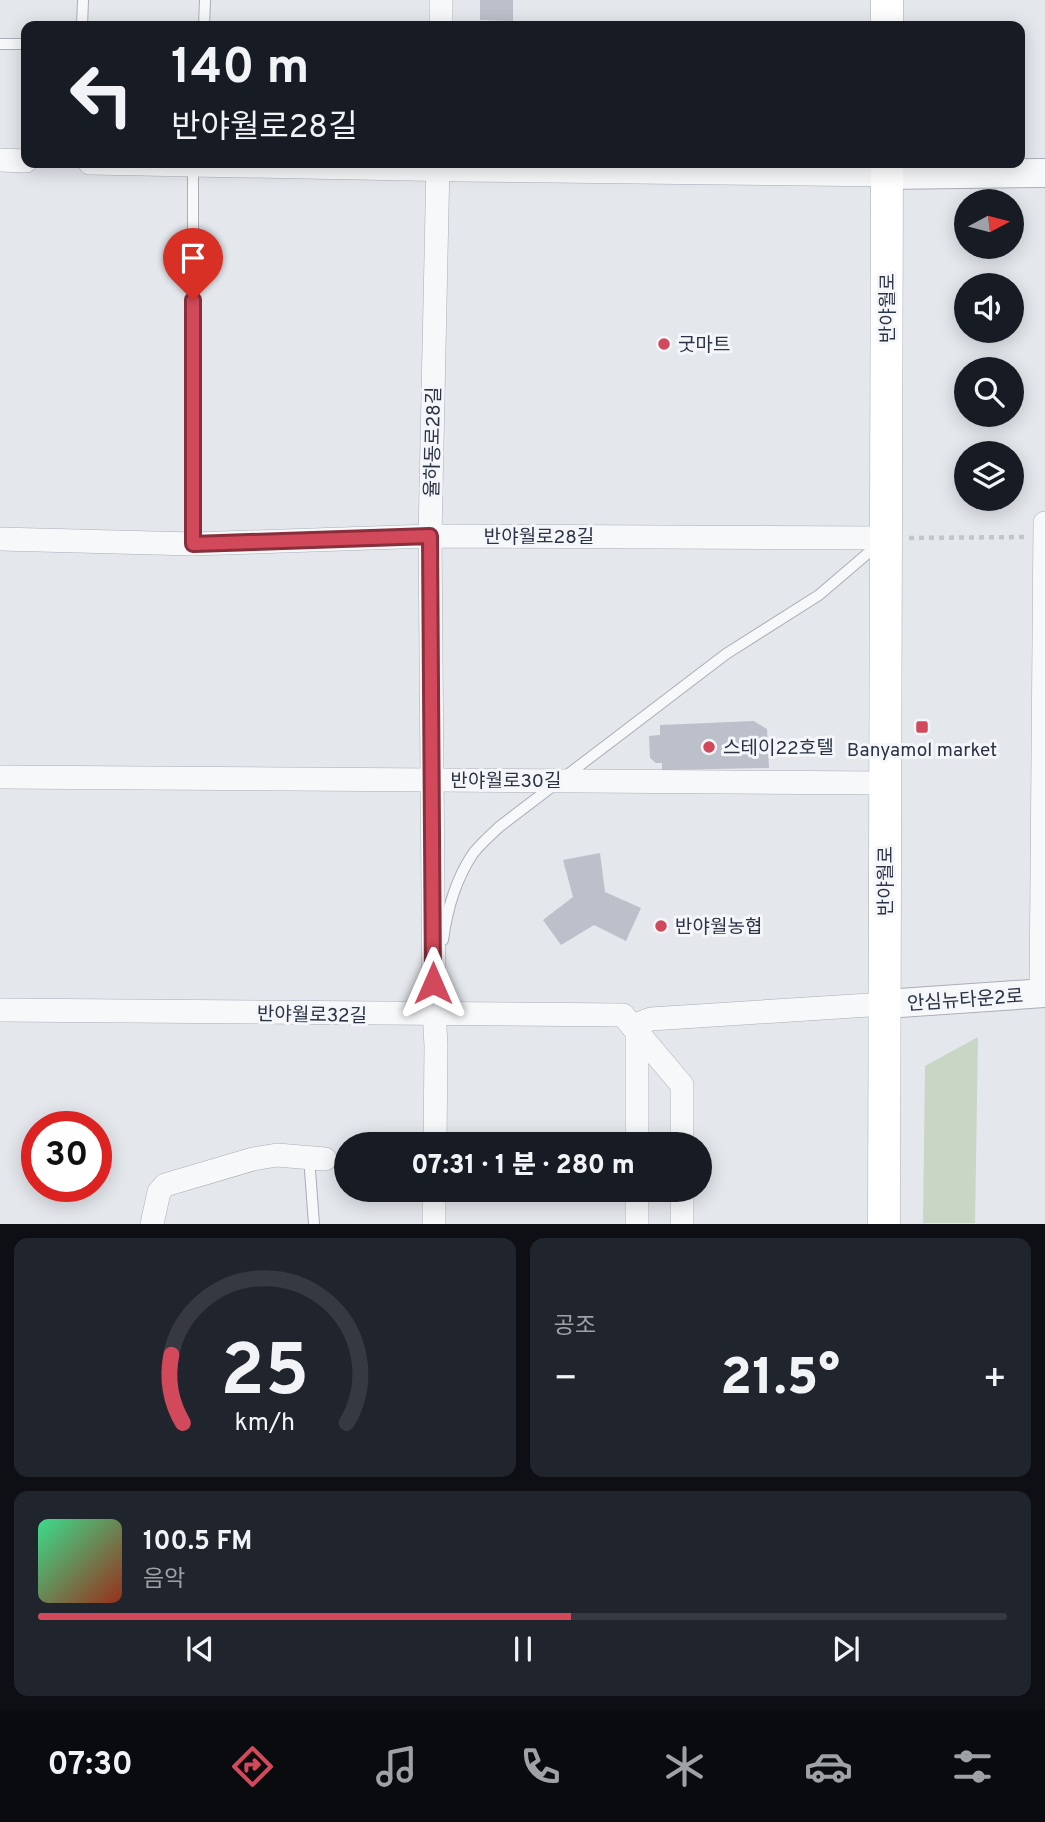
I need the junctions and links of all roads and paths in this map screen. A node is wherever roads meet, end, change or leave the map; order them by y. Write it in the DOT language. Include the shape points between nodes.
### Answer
graph roads {
  1 [pos="83,0"];
  2 [pos="441,0"];
  3 [pos="887,0"];
  4 [pos="205,3"];
  5 [pos="82,21"];
  6 [pos="204,21"];
  7 [pos="441,21"];
  8 [pos="887,21"];
  9 [pos="0,44"];
  10 [pos="21,44"];
  11 [pos="0,160"];
  12 [pos="21,161"];
  13 [pos="193,168"];
  14 [pos="438,168"];
  15 [pos="737,168"];
  16 [pos="887,169"];
  17 [pos="1045,173"];
  18 [pos="1045,523"];
  19 [pos="430,536"];
  20 [pos="1045,537"];
  21 [pos="886,538"];
  22 [pos="0,539"];
  23 [pos="193,544"];
  24 [pos="1044,762"];
  25 [pos="0,777"];
  26 [pos="432,780"];
  27 [pos="561,781"];
  28 [pos="886,783"];
  29 [pos="1043,993"];
  30 [pos="885,1004"];
  31 [pos="0,1010"];
  32 [pos="434,1012"];
  33 [pos="631,1024"];
  34 [pos="435,1132"];
  35 [pos="636,1132"];
  36 [pos="682,1132"];
  37 [pos="317,1158"];
  38 [pos="434,1202"];
  39 [pos="637,1202"];
  40 [pos="682,1202"];
  41 [pos="152,1223"];
  42 [pos="314,1223"];
  43 [pos="433,1223"];
  44 [pos="637,1223"];
  45 [pos="682,1223"];
  46 [pos="884,1223"];
  1 -- 5 [label="lane"];
  2 -- 7 [label="street"];
  3 -- 8 [label="main road"];
  4 -- 6 [label="lane"];
  9 -- 10 [label="lane"];
  11 -- 12 [label="street"];
  13 -- 23 [label="lane"];
  14 -- 19 [label="street, 율하동로28길"];
  15 -- 16 [label="street"];
  16 -- 17 [label="street"];
  16 -- 21 [label="main road, 반야월로"];
  18 -- 20 [label="street"];
  19 -- 21 [label="street, 반야월로28길"];
  19 -- 23 [label="street, 반야월로28길"];
  19 -- 26 [label="street, 율하동로28길"];
  20 -- 21 [label="path"];
  20 -- 24 [label="street"];
  21 -- 27 [label="lane" via="819,595 726,654"];
  21 -- 28 [label="main road, 반야월로"];
  22 -- 23 [label="street, 반야월로28길"];
  24 -- 29 [label="street"];
  25 -- 26 [label="street, 반야월로30길"];
  26 -- 27 [label="street, 반야월로30길"];
  26 -- 32 [label="street, 율하동로28길"];
  27 -- 28 [label="street, 반야월로30길"];
  27 -- 32 [label="lane, 율하동로28길" via="499,827 472,854 448,908"];
  28 -- 30 [label="main road, 반야월로"];
  29 -- 30 [label="street, 안심뉴타운2로"];
  30 -- 33 [label="street, 반야월로32길" via="651,1018"];
  30 -- 46 [label="main road, 반야월로"];
  31 -- 32 [label="street, 반야월로32길"];
  32 -- 33 [label="street, 반야월로32길"];
  32 -- 34 [label="street, 율하동로28길"];
  33 -- 35 [label="street"];
  33 -- 36 [label="street" via="682,1085"];
  37 -- 41 [label="street" via="277,1155 165,1185"];
  37 -- 42 [label="lane"];
  38 -- 43 [label="street"];
  39 -- 44 [label="street"];
  40 -- 45 [label="street"];
}
